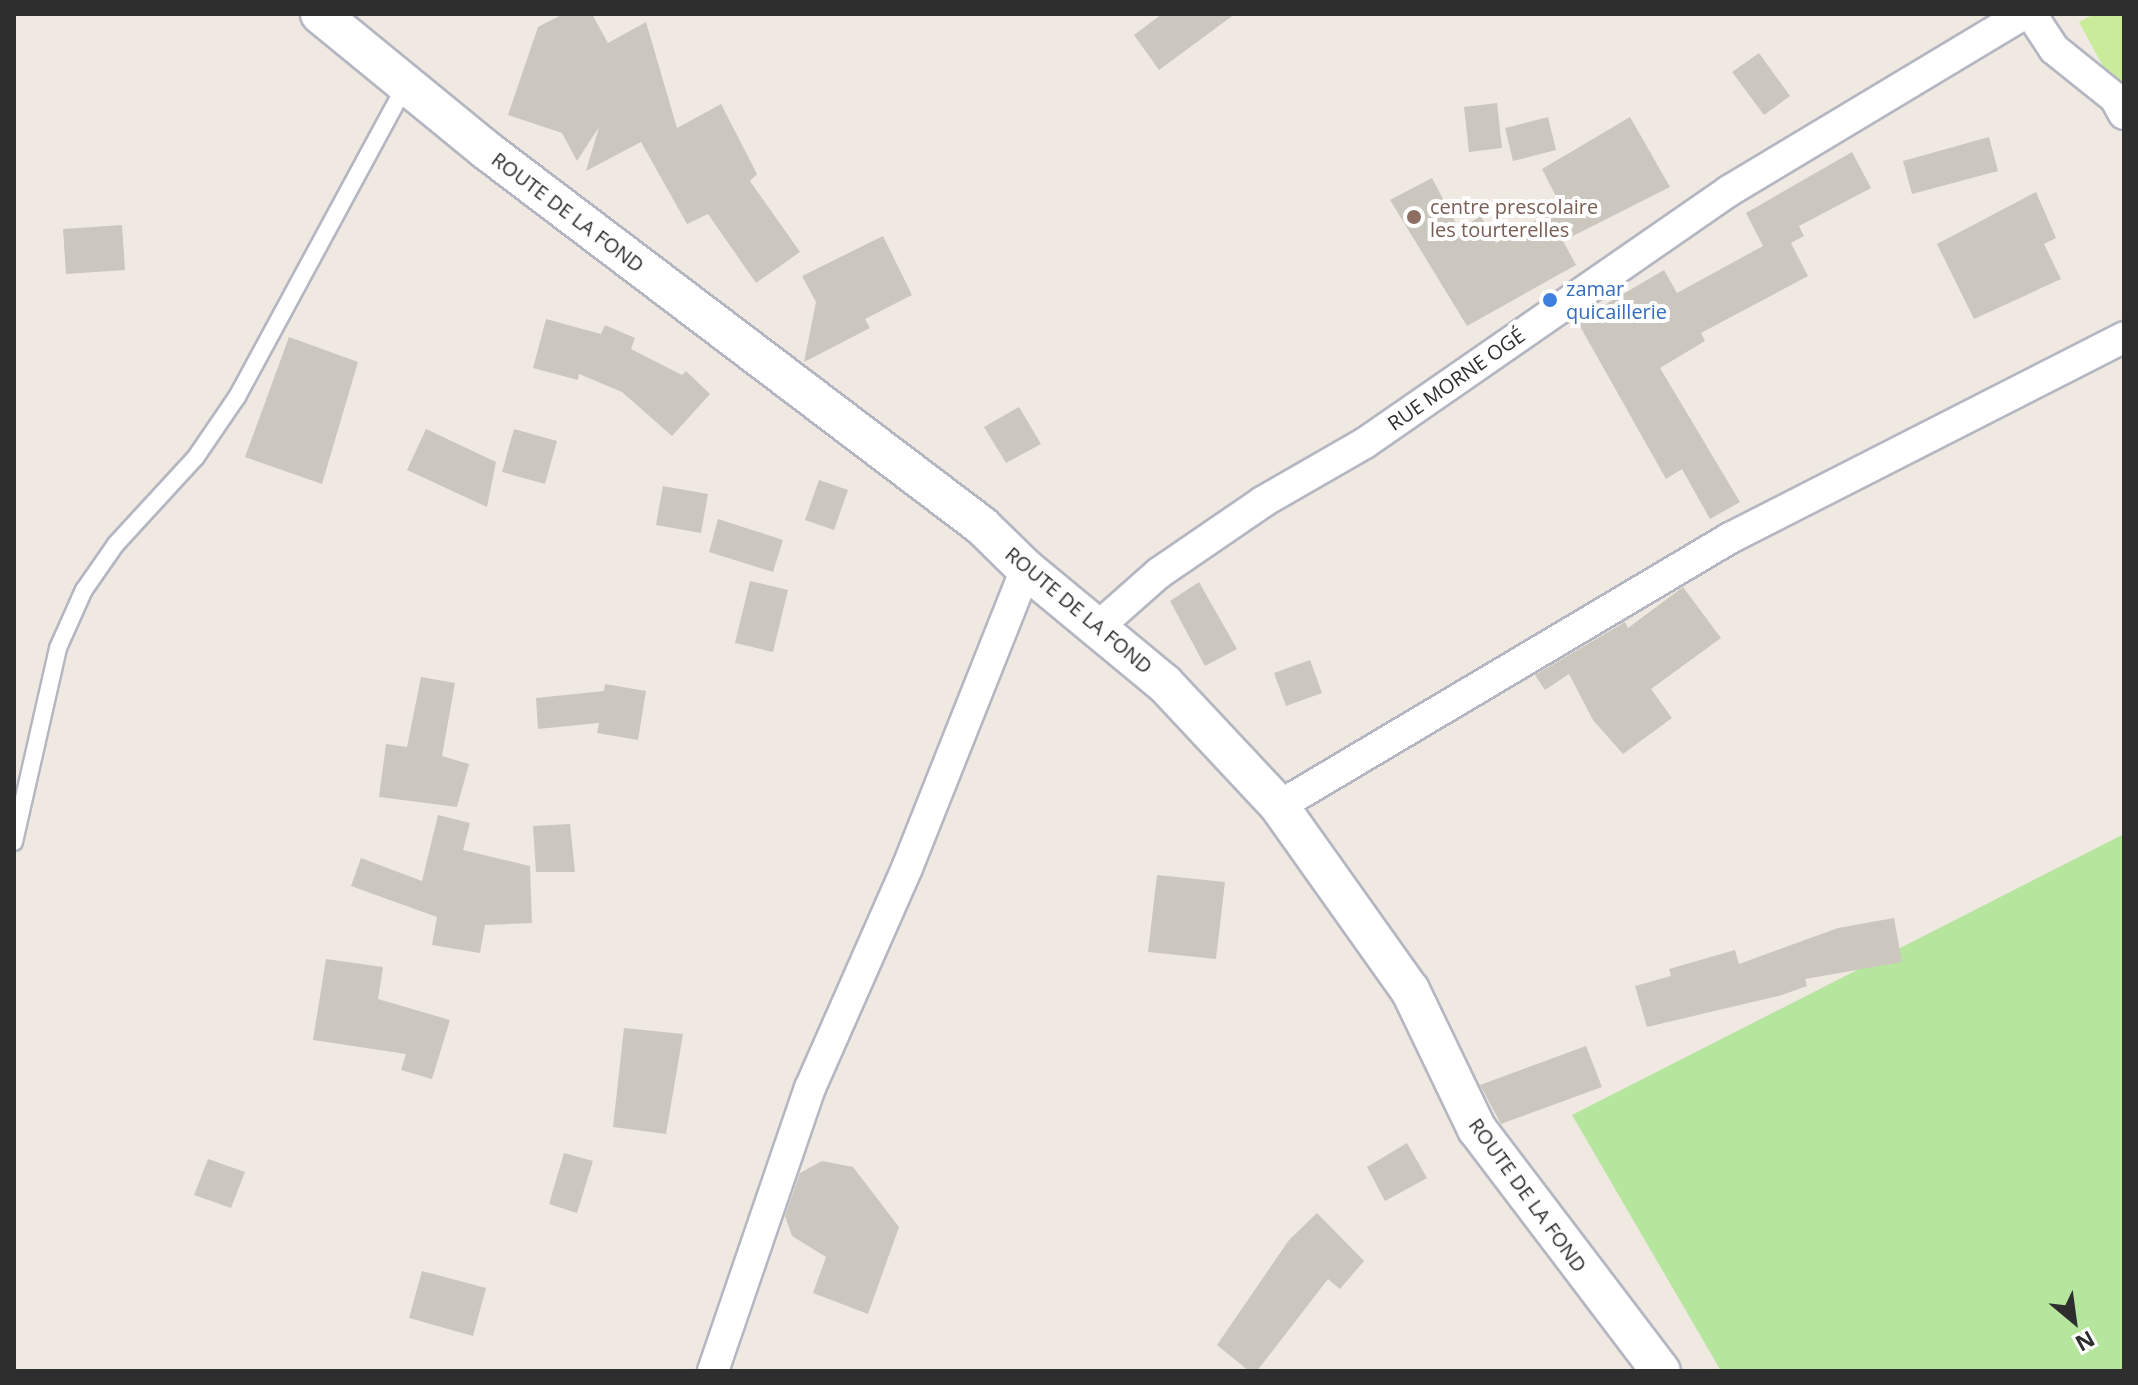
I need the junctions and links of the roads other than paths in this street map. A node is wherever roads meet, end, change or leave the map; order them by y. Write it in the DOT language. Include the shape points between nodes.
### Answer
graph roads {
  1 [pos="320,14"];
  2 [pos="2024,14"];
  3 [pos="2031,14"];
  4 [pos="406,85"];
  5 [pos="2124,114"];
  6 [pos="2124,337"];
  7 [pos="1026,569"];
  8 [pos="1099,626"];
  9 [pos="1279,806"];
  10 [pos="14,842"];
  11 [pos="713,1371"];
  12 [pos="1661,1371"];
  1 -- 4 [label="street, ROUTE DE LA FOND"];
  2 -- 8 [label="street, RUE MORNE OGÉ" via="1729,191 1365,443 1264,501 1172,564"];
  3 -- 5 [label="street" via="2054,49 2115,98"];
  4 -- 7 [label="street, ROUTE DE LA FOND" via="982,526"];
  4 -- 10 [label="lane" via="237,397 196,457 116,544 84,590 58,648"];
  6 -- 9 [label="street" via="1730,538"];
  7 -- 8 [label="street, ROUTE DE LA FOND"];
  7 -- 11 [label="street" via="907,868 810,1088"];
  8 -- 9 [label="street, ROUTE DE LA FOND" via="1165,684"];
  9 -- 12 [label="street, ROUTE DE LA FOND" via="1410,990 1477,1129"];
}
